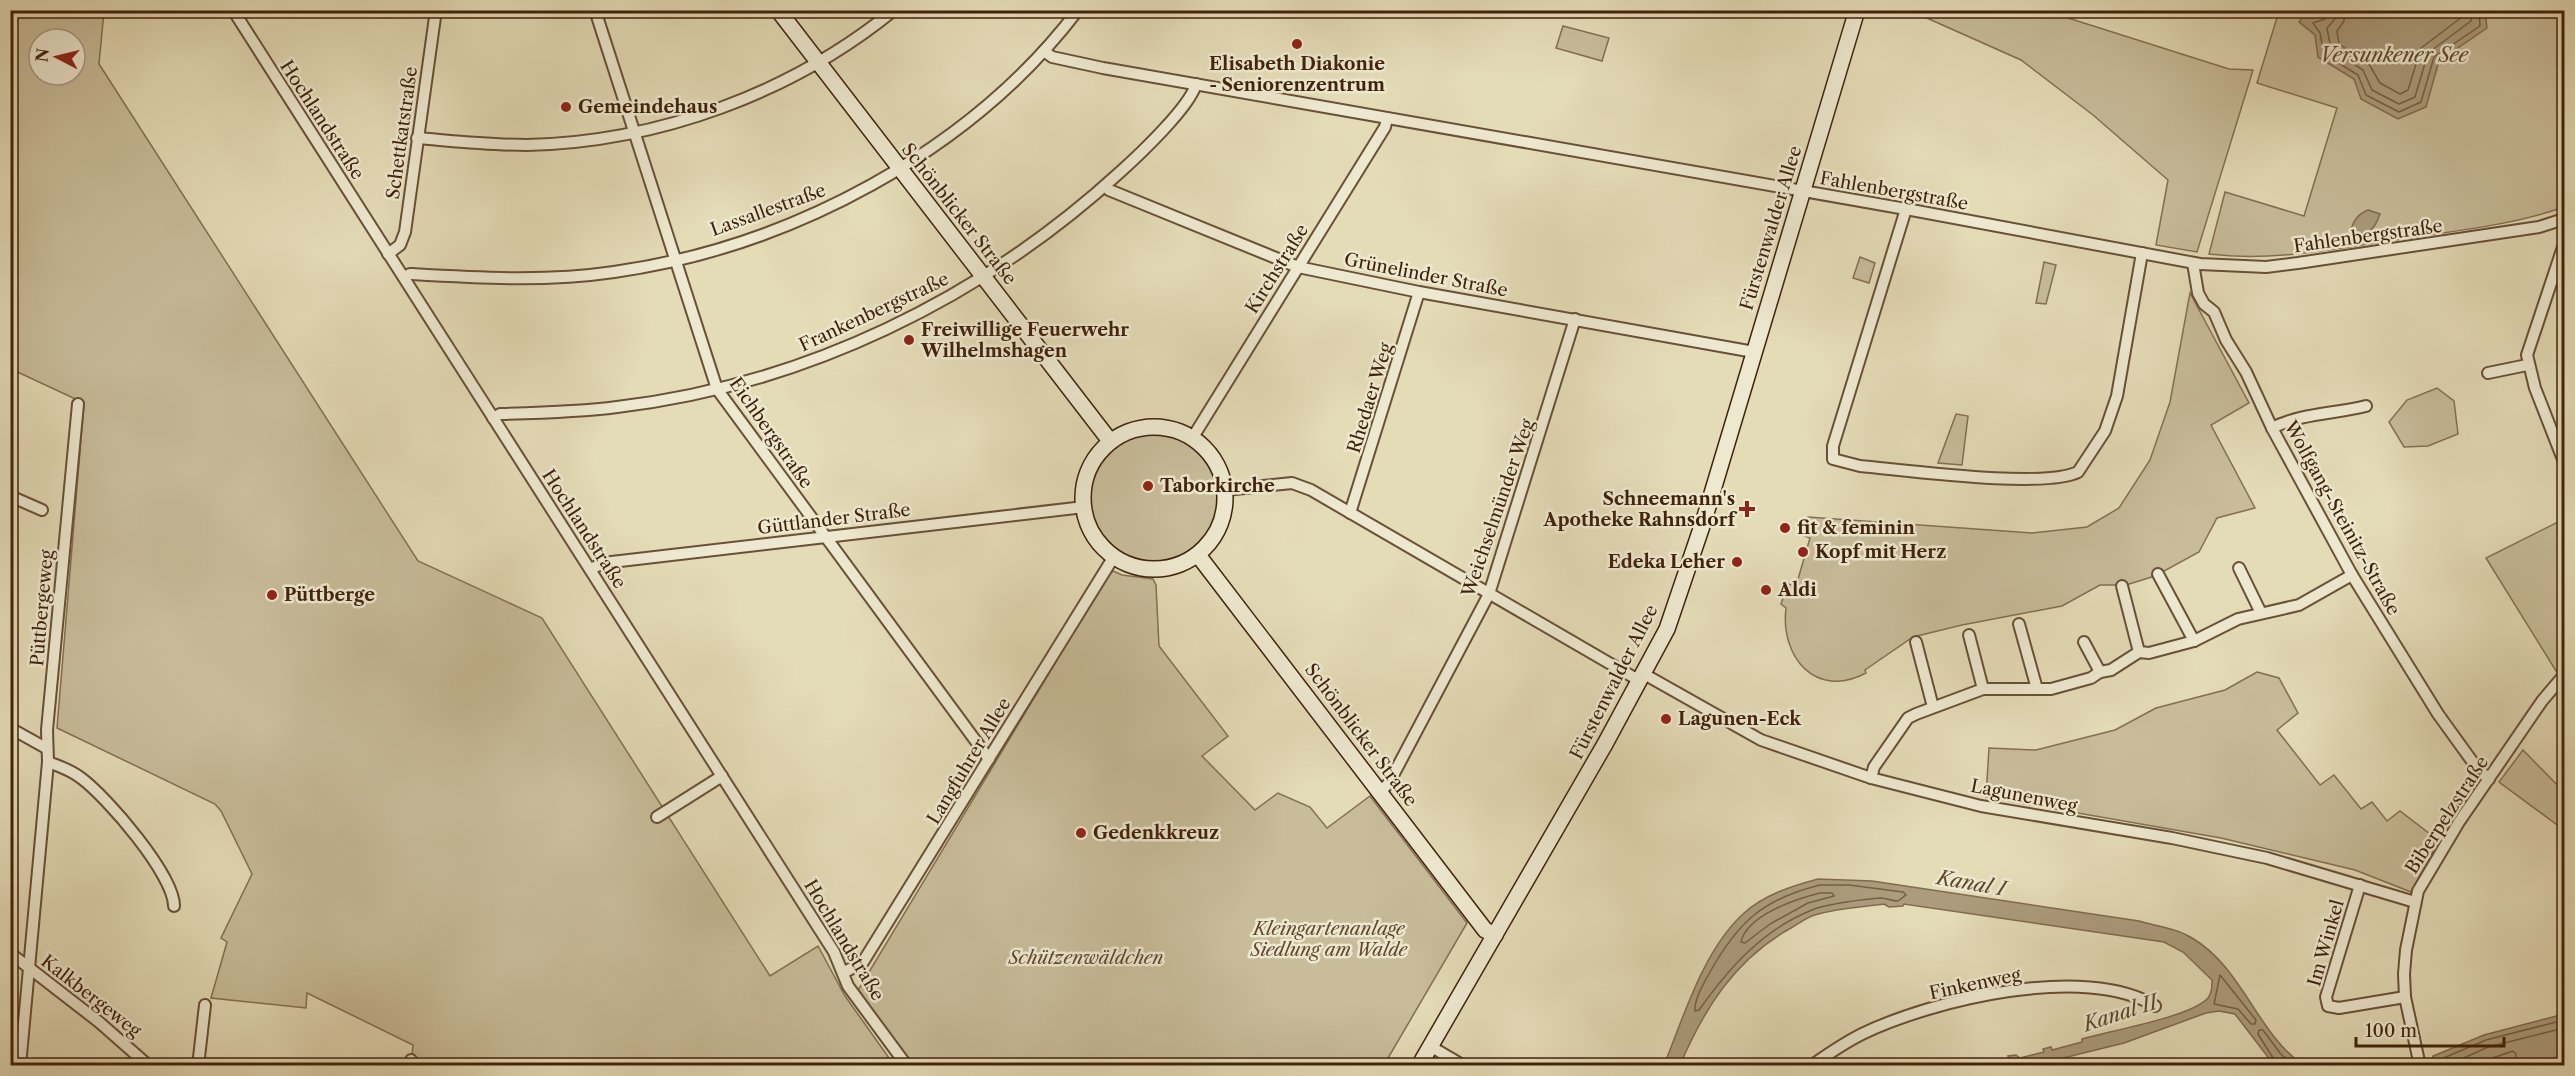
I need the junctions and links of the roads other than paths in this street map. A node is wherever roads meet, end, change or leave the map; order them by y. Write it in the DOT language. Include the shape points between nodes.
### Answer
graph roads {
  1 [pos="232,10"];
  2 [pos="436,10"];
  3 [pos="595,10"];
  4 [pos="778,10"];
  5 [pos="894,10"];
  6 [pos="1078,10"];
  7 [pos="1857,10"];
  8 [pos="1044,51"];
  9 [pos="818,64"];
  10 [pos="1196,84"];
  11 [pos="1387,118"];
  12 [pos="634,132"];
  13 [pos="417,138"];
  14 [pos="900,169"];
  15 [pos="1105,186"];
  16 [pos="1803,191"];
  17 [pos="1906,209"];
  18 [pos="2564,220"];
  19 [pos="2565,244"];
  20 [pos="2142,253"];
  21 [pos="388,254"];
  22 [pos="675,260"];
  23 [pos="2193,263"];
  24 [pos="1298,267"];
  25 [pos="404,278"];
  26 [pos="983,278"];
  27 [pos="1419,292"];
  28 [pos="1575,320"];
  29 [pos="1754,352"];
  30 [pos="2527,364"];
  31 [pos="2488,373"];
  32 [pos="717,389"];
  33 [pos="78,404"];
  34 [pos="2366,406"];
  35 [pos="493,418"];
  36 [pos="2272,428"];
  37 [pos="1193,437"];
  38 [pos="1110,441"];
  39 [pos="2565,462"];
  40 [pos="1226,490"];
  41 [pos="10,496"];
  42 [pos="1084,507"];
  43 [pos="42,510"];
  44 [pos="1350,513"];
  45 [pos="825,537"];
  46 [pos="1198,555"];
  47 [pos="1113,558"];
  48 [pos="2239,568"];
  49 [pos="591,569"];
  50 [pos="2158,574"];
  51 [pos="2352,575"];
  52 [pos="2122,586"];
  53 [pos="1489,594"];
  54 [pos="2261,613"];
  55 [pos="2019,624"];
  56 [pos="1969,635"];
  57 [pos="2194,641"];
  58 [pos="1916,642"];
  59 [pos="2084,642"];
  60 [pos="2139,652"];
  61 [pos="2100,672"];
  62 [pos="2565,675"];
  63 [pos="1642,678"];
  64 [pos="1983,689"];
  65 [pos="2037,689"];
  66 [pos="1933,708"];
  67 [pos="10,729"];
  68 [pos="46,748"];
  69 [pos="990,759"];
  70 [pos="48,762"];
  71 [pos="722,776"];
  72 [pos="1871,778"];
  73 [pos="2489,779"];
  74 [pos="1380,792"];
  75 [pos="657,817"];
  76 [pos="2360,885"];
  77 [pos="2415,902"];
  78 [pos="174,906"];
  79 [pos="1495,935"];
  80 [pos="10,953"];
  81 [pos="28,968"];
  82 [pos="843,973"];
  83 [pos="2404,997"];
  84 [pos="205,1005"];
  85 [pos="2156,1006"];
  86 [pos="1430,1046"];
  87 [pos="2420,1064"];
  88 [pos="20,1065"];
  89 [pos="149,1065"];
  90 [pos="198,1065"];
  91 [pos="906,1065"];
  92 [pos="1419,1065"];
  93 [pos="1464,1065"];
  94 [pos="1811,1065"];
  1 -- 21 [label="street, Hochlandstraße"];
  2 -- 13 [label="street, Schettkatstraße"];
  3 -- 12 [label="street, Eichbergstraße"];
  4 -- 9 [label="street, Schönblicker Straße"];
  5 -- 9 [label="street"];
  6 -- 8 [label="street, Lassallestraße"];
  7 -- 16 [label="street, Fürstenwalder Allee"];
  8 -- 10 [label="street, Fahlenbergstraße" via="1052,57"];
  8 -- 14 [label="street, Lassallestraße" via="976,114"];
  9 -- 12 [label="street" via="720,107"];
  9 -- 14 [label="street, Schönblicker Straße"];
  10 -- 11 [label="street, Fahlenbergstraße"];
  10 -- 15 [label="street, Frankenbergstraße" via="1182,108"];
  11 -- 16 [label="street, Fahlenbergstraße"];
  11 -- 24 [label="street, Kirchstraße"];
  12 -- 13 [label="street" via="528,145"];
  12 -- 22 [label="street, Eichbergstraße"];
  13 -- 21 [label="street, Schettkatstraße" via="405,232 400,245"];
  14 -- 22 [label="street, Lassallestraße" via="806,217"];
  14 -- 26 [label="street, Schönblicker Straße"];
  15 -- 24 [label="street, Grünelinder Straße"];
  15 -- 26 [label="street, Frankenbergstraße"];
  16 -- 17 [label="street, Fahlenbergstraße"];
  16 -- 29 [label="street, Fürstenwalder Allee"];
  17 -- 20 [label="street, Fahlenbergstraße"];
  17 -- 20 [label="street" via="1833,446 1833,459 1860,466 2032,480 2078,472 2104,431 2116,398"];
  18 -- 23 [label="street, Fahlenbergstraße" via="2539,228 2266,267"];
  19 -- 30 [label="street" via="2528,347"];
  20 -- 23 [label="street, Fahlenbergstraße"];
  21 -- 25 [label="street, Hochlandstraße"];
  22 -- 25 [label="street, Lassallestraße" via="613,272 534,279 410,274"];
  22 -- 32 [label="street, Eichbergstraße"];
  23 -- 36 [label="street, Wolfgang-Steinitz-Straße" via="2198,292 2214,312"];
  24 -- 27 [label="street, Grünelinder Straße"];
  24 -- 37 [label="street, Kirchstraße"];
  25 -- 35 [label="street, Hochlandstraße"];
  26 -- 32 [label="street, Frankenbergstraße" via="920,313 849,345"];
  26 -- 38 [label="street, Schönblicker Straße"];
  27 -- 28 [label="street, Grünelinder Straße"];
  27 -- 44 [label="street, Rhedaer Weg"];
  28 -- 29 [label="street, Grünelinder Straße"];
  28 -- 53 [label="street, Weichselmünder Weg"];
  29 -- 63 [label="street, Fürstenwalder Allee" via="1688,570 1667,629"];
  30 -- 31 [label="street"];
  30 -- 39 [label="street"];
  32 -- 35 [label="street, Frankenbergstraße" via="618,407 500,414"];
  32 -- 45 [label="street, Eichbergstraße"];
  33 -- 68 [label="street, Püttbergeweg"];
  34 -- 36 [label="street" via="2320,413"];
  35 -- 49 [label="street, Hochlandstraße"];
  36 -- 51 [label="street, Wolfgang-Steinitz-Straße"];
  37 -- 38 [label="street" via="1172,428 1148,427 1124,432"];
  37 -- 40 [label="street" via="1214,459"];
  38 -- 42 [label="street" via="1098,453 1086,477"];
  40 -- 44 [label="street, Lagunenweg" via="1292,483"];
  40 -- 46 [label="street" via="1219,530"];
  41 -- 43 [label="street"];
  42 -- 45 [label="street, Güttlander Straße"];
  42 -- 47 [label="street" via="1093,535"];
  44 -- 53 [label="street, Lagunenweg"];
  45 -- 49 [label="street, Güttlander Straße" via="603,563"];
  45 -- 69 [label="street, Eichbergstraße"];
  46 -- 47 [label="street" via="1184,564 1149,570"];
  46 -- 74 [label="street, Schönblicker Straße"];
  47 -- 69 [label="street, Langfuhrer Allee"];
  48 -- 54 [label="street"];
  49 -- 71 [label="street, Hochlandstraße"];
  50 -- 57 [label="street"];
  51 -- 54 [label="street" via="2299,605"];
  51 -- 73 [label="street, Wolfgang-Steinitz-Straße" via="2438,714"];
  52 -- 60 [label="street"];
  53 -- 63 [label="street, Lagunenweg"];
  53 -- 74 [label="street, Weichselmünder Weg" via="1389,783"];
  54 -- 57 [label="street"];
  55 -- 65 [label="street"];
  56 -- 64 [label="street"];
  57 -- 60 [label="street"];
  58 -- 66 [label="street"];
  59 -- 61 [label="street"];
  60 -- 61 [label="street" via="2111,670"];
  61 -- 65 [label="street" via="2051,689"];
  62 -- 73 [label="street, Biberpelzstraße" via="2542,701"];
  63 -- 72 [label="street, Lagunenweg" via="1761,740"];
  63 -- 79 [label="street, Fürstenwalder Allee"];
  64 -- 65 [label="street"];
  64 -- 66 [label="street"];
  66 -- 72 [label="street" via="1908,718 1874,767"];
  67 -- 68 [label="street"];
  68 -- 70 [label="street, Püttbergeweg"];
  69 -- 82 [label="street, Langfuhrer Allee" via="863,962"];
  70 -- 78 [label="street" via="82,779 123,819 165,880"];
  70 -- 81 [label="street, Püttbergeweg"];
  71 -- 75 [label="street"];
  71 -- 82 [label="street, Hochlandstraße" via="834,952"];
  72 -- 76 [label="street, Lagunenweg" via="1981,806 2229,849"];
  73 -- 77 [label="street, Biberpelzstraße" via="2435,860"];
  74 -- 79 [label="street, Schönblicker Straße" via="1485,930"];
  76 -- 77 [label="street, Lagunenweg"];
  76 -- 83 [label="street, Im Winkel" via="2326,997 2328,1006 2339,1008"];
  77 -- 83 [label="street, Biberpelzstraße" via="2406,950"];
  79 -- 86 [label="street, Fürstenwalder Allee"];
  80 -- 81 [label="street, Kalkbergeweg"];
  81 -- 88 [label="street, Püttbergeweg"];
  81 -- 89 [label="street, Kalkbergeweg"];
  82 -- 91 [label="street, Hochlandstraße" via="848,986"];
  83 -- 87 [label="street, Biberpelzstraße"];
  84 -- 90 [label="street"];
  85 -- 94 [label="street, Finkenweg" via="2105,988 2007,991 1890,1022"];
  86 -- 92 [label="street, Fürstenwalder Allee"];
  86 -- 93 [label="street"];
}
